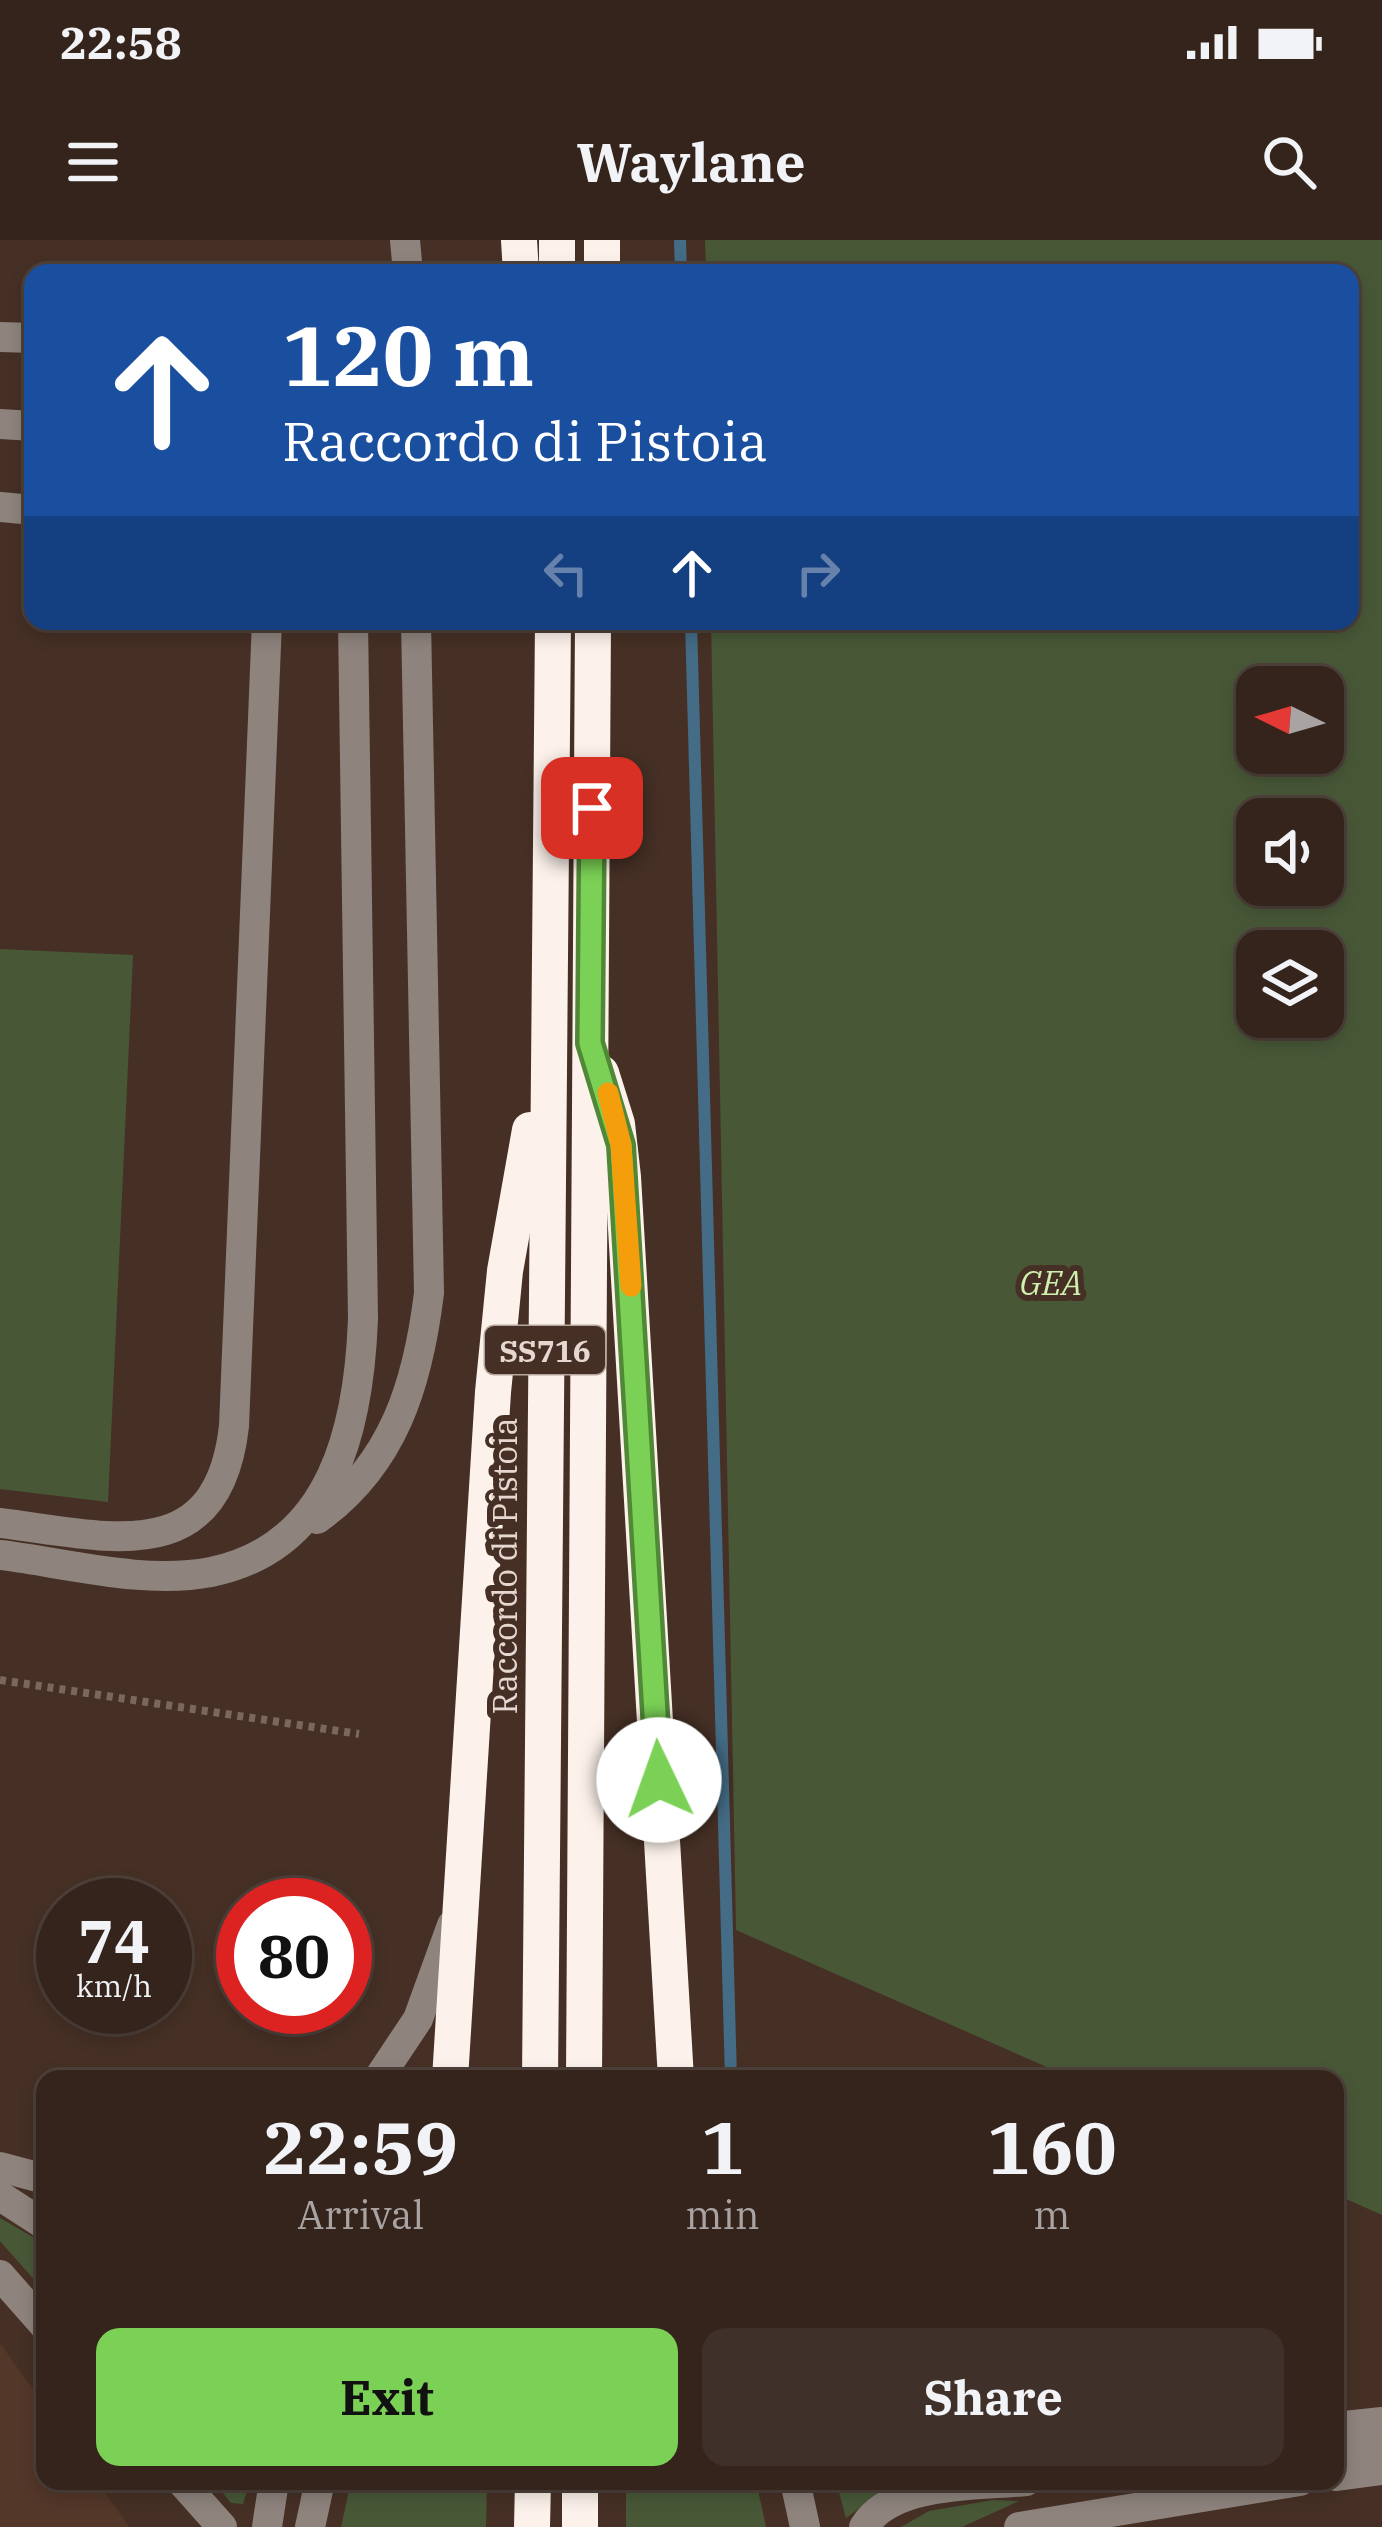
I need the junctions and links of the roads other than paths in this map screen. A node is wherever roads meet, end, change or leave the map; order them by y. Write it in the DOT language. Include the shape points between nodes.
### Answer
graph roads {
  1 [pos="267,630"];
  2 [pos="353,630"];
  3 [pos="416,630"];
  4 [pos="553,630"];
  5 [pos="592,630"];
  6 [pos="590,1043"];
  7 [pos="547,1044"];
  8 [pos="0,1523"];
  9 [pos="285,1537"];
  10 [pos="0,1555"];
  11 [pos="459,1902"];
  12 [pos="384,2070"];
  13 [pos="450,2070"];
  14 [pos="539,2070"];
  15 [pos="584,2070"];
  16 [pos="675,2070"];
  17 [pos="0,2167"];
  18 [pos="36,2177"];
  19 [pos="0,2196"];
  20 [pos="36,2219"];
  21 [pos="0,2275"];
  22 [pos="36,2316"];
  23 [pos="1382,2422"];
  24 [pos="1344,2426"];
  25 [pos="1382,2443"];
  26 [pos="1344,2447"];
  27 [pos="189,2490"];
  28 [pos="273,2490"];
  29 [pos="318,2490"];
  30 [pos="533,2490"];
  31 [pos="580,2490"];
  32 [pos="797,2490"];
  33 [pos="961,2490"];
  34 [pos="1245,2490"];
  35 [pos="221,2527"];
  36 [pos="267,2527"];
  37 [pos="310,2527"];
  38 [pos="532,2527"];
  39 [pos="580,2527"];
  40 [pos="805,2527"];
  41 [pos="864,2527"];
  42 [pos="1019,2527"];
  1 -- 8 [label="street" via="226,1474 193,1519 151,1535"];
  2 -- 9 [label="street" via="362,1363 338,1468"];
  3 -- 9 [label="street" via="430,1250 422,1348 414,1386 377,1459 335,1506"];
  4 -- 7 [label="highway, Raccordo di Pistoia / SS716"];
  5 -- 6 [label="highway, SS716"];
  6 -- 15 [label="highway, SS716"];
  6 -- 16 [label="highway" via="622,1161"];
  7 -- 11 [label="highway" via="503,1284"];
  7 -- 14 [label="highway, Raccordo di Pistoia / SS716"];
  9 -- 10 [label="street" via="247,1560 176,1575"];
  11 -- 12 [label="street" via="418,2019"];
  11 -- 13 [label="highway"];
  17 -- 18 [label="street"];
  19 -- 20 [label="street"];
  21 -- 22 [label="street"];
  23 -- 24 [label="street"];
  25 -- 26 [label="street"];
  27 -- 35 [label="street"];
  28 -- 36 [label="street"];
  29 -- 37 [label="street"];
  30 -- 38 [label="highway"];
  31 -- 39 [label="highway"];
  32 -- 40 [label="street"];
  33 -- 41 [label="street" via="903,2498"];
  34 -- 42 [label="street"];
}
